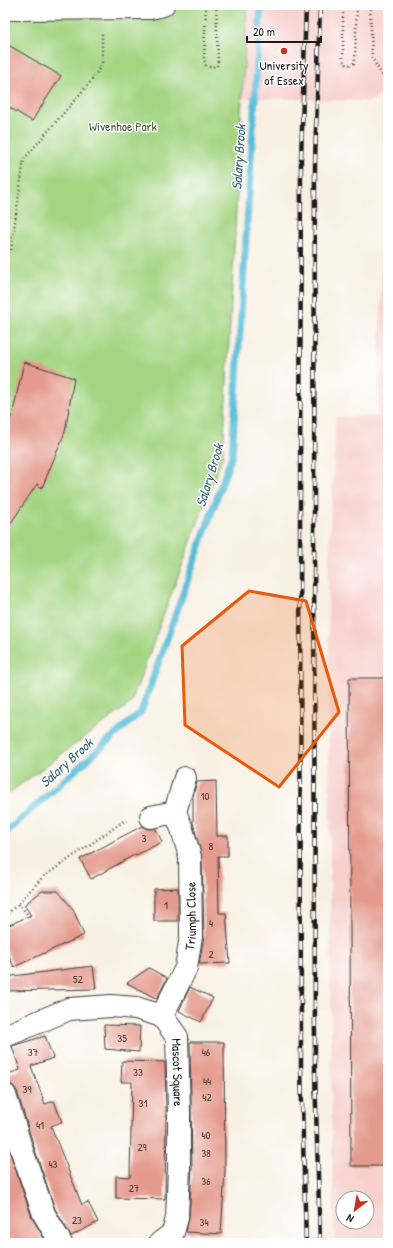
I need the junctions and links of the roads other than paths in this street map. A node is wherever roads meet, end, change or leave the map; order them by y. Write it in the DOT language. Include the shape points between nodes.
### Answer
graph roads {
  1 [pos="163,5"];
  2 [pos="5,9"];
  3 [pos="186,778"];
  4 [pos="175,812"];
  5 [pos="141,818"];
  6 [pos="162,1016"];
  7 [pos="5,1036"];
  8 [pos="5,1095"];
  9 [pos="61,1243"];
  10 [pos="160,1243"];
  1 -- 2 [label="street" via="150,8"];
  3 -- 4 [label="street"];
  4 -- 5 [label="street"];
  4 -- 6 [label="street, Triumph Close" via="190,857 191,936 186,968"];
  6 -- 7 [label="street" via="136,1008 111,1006 69,1009"];
  6 -- 10 [label="street, Mascot Square" via="177,1037 179,1168 173,1233"];
  8 -- 9 [label="street" via="44,1214"];
}
